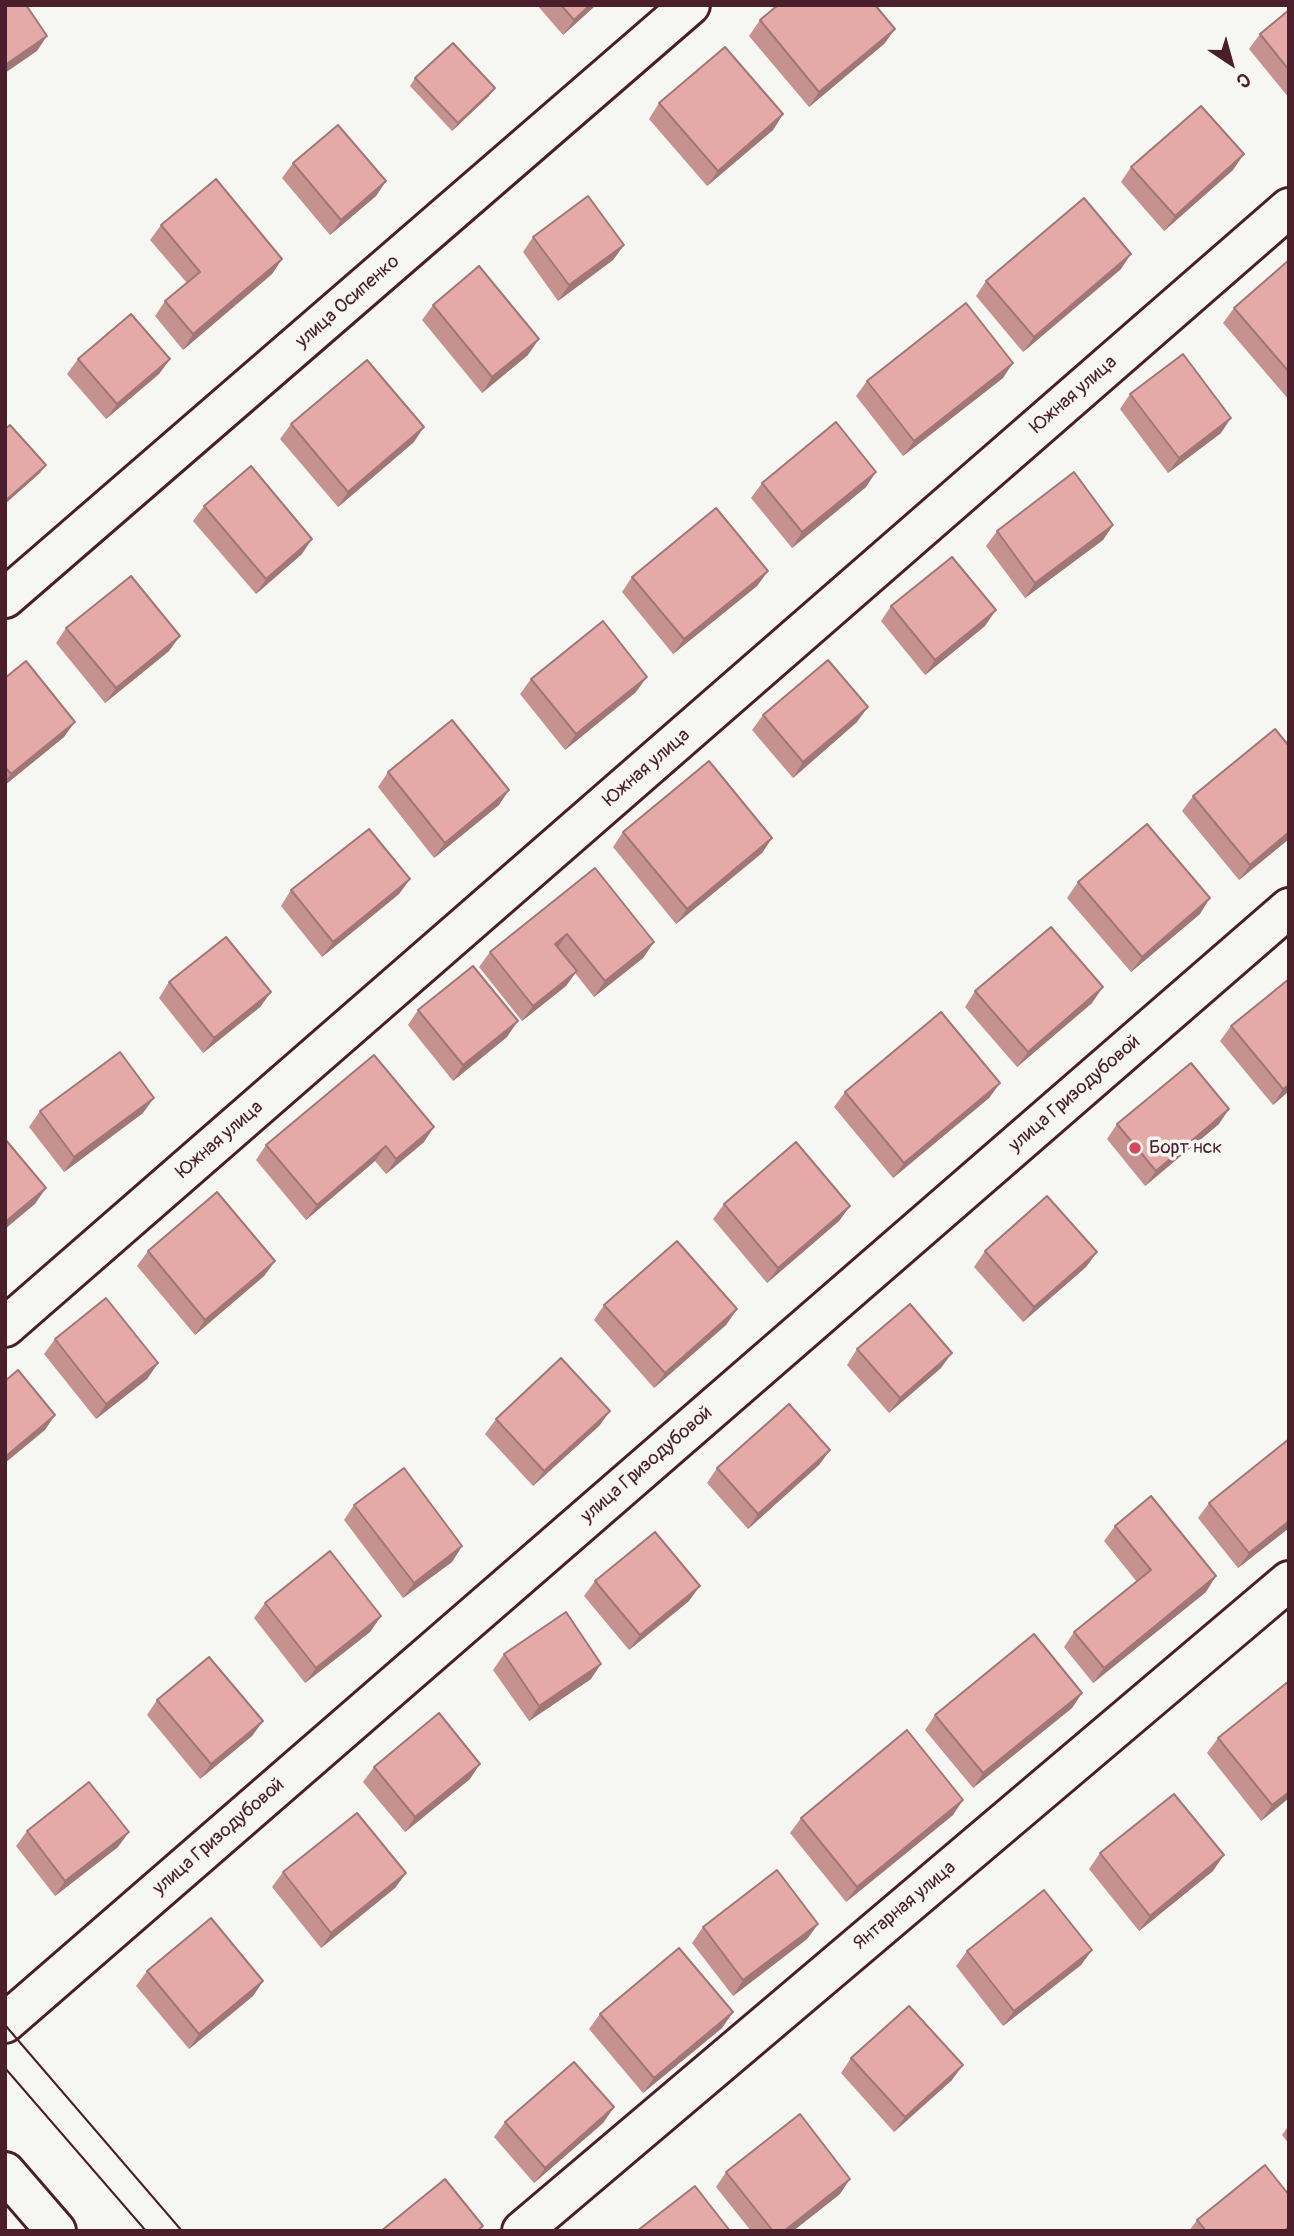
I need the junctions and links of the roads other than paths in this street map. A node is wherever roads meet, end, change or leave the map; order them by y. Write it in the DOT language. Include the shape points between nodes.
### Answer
graph roads {
  1 [pos="690,5"];
  2 [pos="1289,208"];
  3 [pos="5,598"];
  4 [pos="1289,908"];
  5 [pos="5,1327"];
  6 [pos="1289,1581"];
  7 [pos="5,2023"];
  8 [pos="5,2172"];
  9 [pos="56,2231"];
  10 [pos="522,2231"];
  1 -- 3 [label="street, улица Осипенко"];
  2 -- 5 [label="street, Южная улица"];
  4 -- 7 [label="street, улица Гризодубовой"];
  6 -- 10 [label="street, Янтарная улица"];
  8 -- 9 [label="street"];
}
